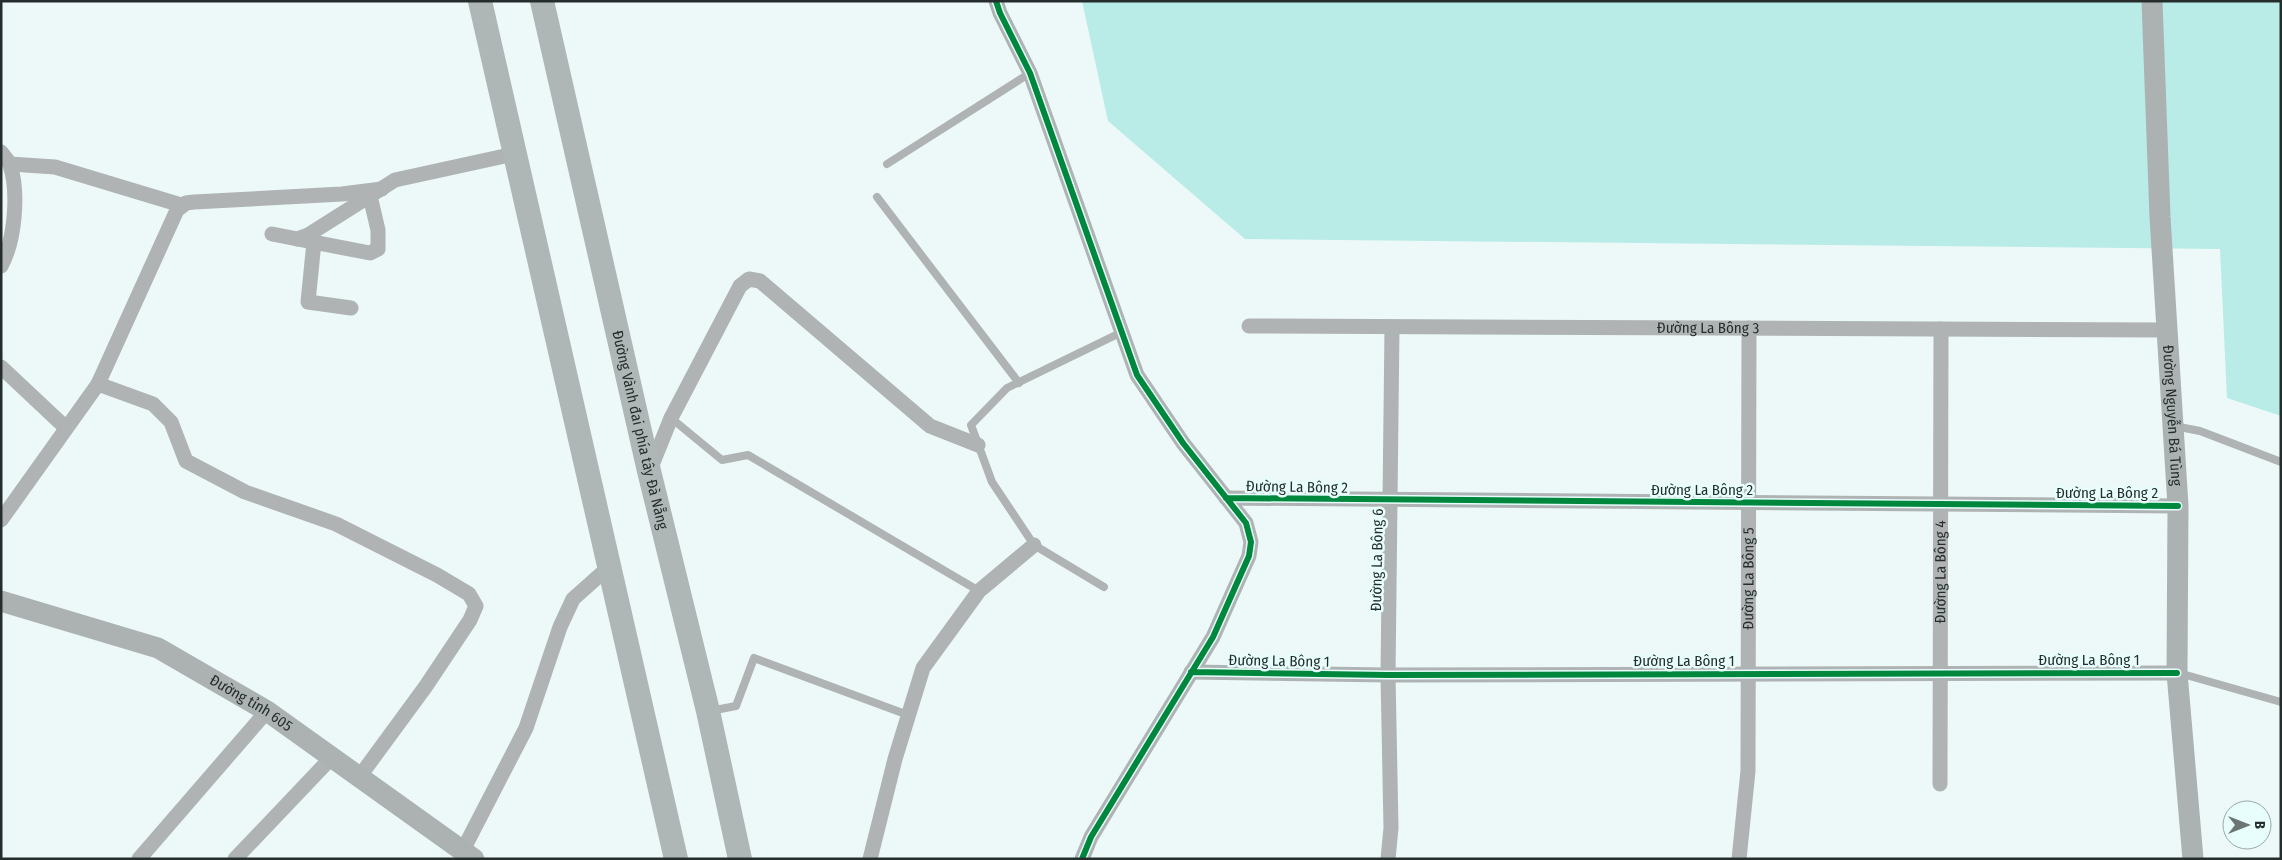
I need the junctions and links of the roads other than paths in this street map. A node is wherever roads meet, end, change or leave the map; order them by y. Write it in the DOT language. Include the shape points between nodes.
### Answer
graph roads {
  1 [pos="480,1"];
  2 [pos="542,1"];
  3 [pos="996,1"];
  4 [pos="2152,1"];
  5 [pos="1030,73"];
  6 [pos="514,154"];
  7 [pos="6,158"];
  8 [pos="887,164"];
  9 [pos="376,192"];
  10 [pos="877,198"];
  11 [pos="181,205"];
  12 [pos="272,234"];
  13 [pos="297,239"];
  14 [pos="314,242"];
  15 [pos="1,266"];
  16 [pos="350,308"];
  17 [pos="1249,326"];
  18 [pos="1392,326"];
  19 [pos="1749,328"];
  20 [pos="1941,329"];
  21 [pos="2167,330"];
  22 [pos="1122,332"];
  23 [pos="1,367"];
  24 [pos="1018,383"];
  25 [pos="98,384"];
  26 [pos="671,418"];
  27 [pos="2173,426"];
  28 [pos="66,428"];
  29 [pos="978,445"];
  30 [pos="2281,462"];
  31 [pos="649,471"];
  32 [pos="1226,498"];
  33 [pos="1391,500"];
  34 [pos="1747,503"];
  35 [pos="1941,504"];
  36 [pos="2178,506"];
  37 [pos="1,520"];
  38 [pos="1034,546"];
  39 [pos="610,566"];
  40 [pos="1104,587"];
  41 [pos="979,591"];
  42 [pos="1,601"];
  43 [pos="1191,672"];
  44 [pos="1747,673"];
  45 [pos="1940,673"];
  46 [pos="2177,673"];
  47 [pos="1388,674"];
  48 [pos="2281,702"];
  49 [pos="267,711"];
  50 [pos="708,711"];
  51 [pos="908,715"];
  52 [pos="332,756"];
  53 [pos="360,776"];
  54 [pos="1940,784"];
  55 [pos="665,812"];
  56 [pos="468,855"];
  57 [pos="139,859"];
  58 [pos="235,859"];
  59 [pos="661,859"];
  60 [pos="676,859"];
  61 [pos="740,859"];
  62 [pos="870,859"];
  63 [pos="1082,859"];
  64 [pos="1388,859"];
  65 [pos="1739,859"];
  66 [pos="2193,859"];
  1 -- 6 [label="main road"];
  2 -- 31 [label="main road, Đường Vành đai phía tây Đà Nẵng"];
  3 -- 5 [label="street"];
  4 -- 21 [label="main road, Đường Nguyễn Bá Tùng"];
  5 -- 8 [label="lane"];
  5 -- 22 [label="street"];
  6 -- 9 [label="street" via="395,180"];
  6 -- 39 [label="main road"];
  7 -- 11 [label="street" via="55,167"];
  7 -- 15 [label="street" via="15,195 11,238"];
  9 -- 11 [label="street"];
  9 -- 13 [label="street"];
  9 -- 14 [label="street" via="378,250 370,253"];
  10 -- 24 [label="lane"];
  11 -- 25 [label="street"];
  12 -- 13 [label="street"];
  13 -- 14 [label="street"];
  14 -- 16 [label="street" via="308,302"];
  17 -- 18 [label="street, Đường La Bông 3"];
  18 -- 19 [label="street, Đường La Bông 3"];
  18 -- 33 [label="street, Đường La Bông 6"];
  19 -- 20 [label="street, Đường La Bông 3"];
  19 -- 34 [label="street, Đường La Bông 5"];
  20 -- 21 [label="street, Đường La Bông 3"];
  20 -- 35 [label="street, Đường La Bông 4"];
  21 -- 27 [label="main road, Đường Nguyễn Bá Tùng"];
  22 -- 24 [label="lane"];
  22 -- 32 [label="street" via="1137,375 1183,443"];
  23 -- 28 [label="street"];
  24 -- 29 [label="lane" via="1007,388 971,425"];
  25 -- 28 [label="street"];
  25 -- 53 [label="street" via="153,404 171,422 186,461 245,492 336,524 438,574 469,594 476,606 470,620"];
  26 -- 29 [label="street" via="740,286 744,281 754,279 930,426"];
  26 -- 31 [label="street"];
  26 -- 41 [label="lane" via="722,460 748,455"];
  27 -- 30 [label="lane" via="2200,431"];
  27 -- 36 [label="main road, Đường Nguyễn Bá Tùng"];
  28 -- 37 [label="street"];
  29 -- 38 [label="lane" via="992,482"];
  31 -- 50 [label="main road, Đường Vành đai phía tây Đà Nẵng"];
  32 -- 33 [label="street, Đường La Bông 2"];
  32 -- 43 [label="street" via="1246,524 1251,550 1213,637"];
  33 -- 34 [label="street, Đường La Bông 2"];
  33 -- 47 [label="street, Đường La Bông 6"];
  34 -- 35 [label="street, Đường La Bông 2"];
  34 -- 44 [label="street, Đường La Bông 5"];
  35 -- 36 [label="street, Đường La Bông 2"];
  35 -- 45 [label="street, Đường La Bông 4"];
  36 -- 46 [label="main road, Đường Nguyễn Bá Tùng"];
  38 -- 40 [label="lane"];
  38 -- 41 [label="street"];
  39 -- 55 [label="main road"];
  39 -- 56 [label="street" via="569,605 526,728"];
  41 -- 51 [label="street" via="923,668"];
  42 -- 49 [label="main road, Đường tỉnh 605" via="158,648"];
  43 -- 47 [label="street, Đường La Bông 1"];
  43 -- 63 [label="street" via="1091,837"];
  44 -- 45 [label="street, Đường La Bông 1"];
  44 -- 47 [label="street, Đường La Bông 1"];
  44 -- 65 [label="street, Đường La Bông 5" via="1748,771"];
  45 -- 46 [label="street, Đường La Bông 1"];
  45 -- 54 [label="street, Đường La Bông 4"];
  46 -- 48 [label="lane"];
  46 -- 66 [label="main road, Đường Nguyễn Bá Tùng"];
  47 -- 64 [label="street, Đường La Bông 6" via="1391,828"];
  49 -- 52 [label="main road, Đường tỉnh 605"];
  49 -- 57 [label="street"];
  50 -- 51 [label="lane" via="736,706 754,658"];
  50 -- 61 [label="main road, Đường Vành đai phía tây Đà Nẵng"];
  51 -- 62 [label="street"];
  52 -- 53 [label="main road, Đường tỉnh 605"];
  52 -- 58 [label="street"];
  53 -- 56 [label="main road, Đường tỉnh 605"];
  55 -- 59 [label="main road"];
  55 -- 60 [label="main road"];
}
